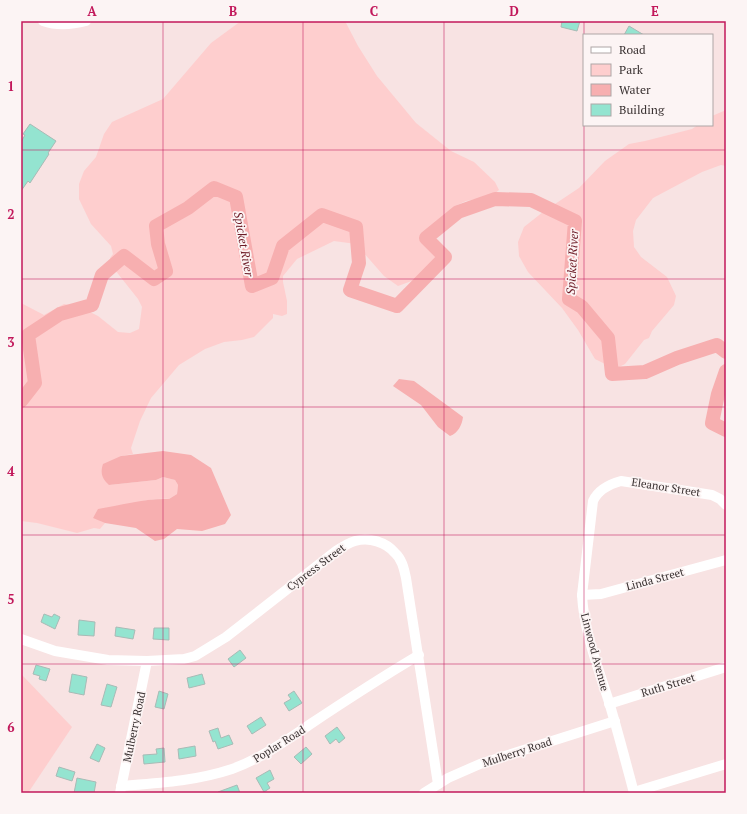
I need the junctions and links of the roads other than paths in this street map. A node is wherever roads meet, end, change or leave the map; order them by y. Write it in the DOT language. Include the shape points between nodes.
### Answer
graph roads {
  1 [pos="42,21"];
  2 [pos="86,21"];
  3 [pos="604,489"];
  4 [pos="726,505"];
  5 [pos="726,560"];
  6 [pos="582,595"];
  7 [pos="21,640"];
  8 [pos="419,655"];
  9 [pos="147,661"];
  10 [pos="726,667"];
  11 [pos="609,704"];
  12 [pos="615,721"];
  13 [pos="726,764"];
  14 [pos="438,784"];
  15 [pos="121,789"];
  16 [pos="634,792"];
  17 [pos="424,793"];
  1 -- 2 [label="street" via="61,25"];
  3 -- 4 [label="street, Eleanor Street" via="613,483 629,481 712,495"];
  3 -- 6 [label="street, Linwood Avenue" via="596,494 593,500"];
  5 -- 6 [label="street, Linda Street" via="601,594"];
  6 -- 11 [label="street, Linwood Avenue" via="589,638"];
  7 -- 9 [label="street, Cypress Street" via="90,658"];
  8 -- 9 [label="street, Cypress Street" via="408,585 400,559 384,545 363,539 336,551 206,650 184,658"];
  8 -- 14 [label="street, Cypress Street"];
  8 -- 15 [label="street, Poplar Road" via="250,762 215,774"];
  9 -- 15 [label="street, Mulberry Road"];
  10 -- 11 [label="street, Ruth Street"];
  11 -- 12 [label="street, Linwood Avenue"];
  12 -- 14 [label="street, Mulberry Road" via="480,764"];
  12 -- 16 [label="street, Linwood Avenue"];
  13 -- 16 [label="street"];
  14 -- 17 [label="street, Mulberry Road"];
}
